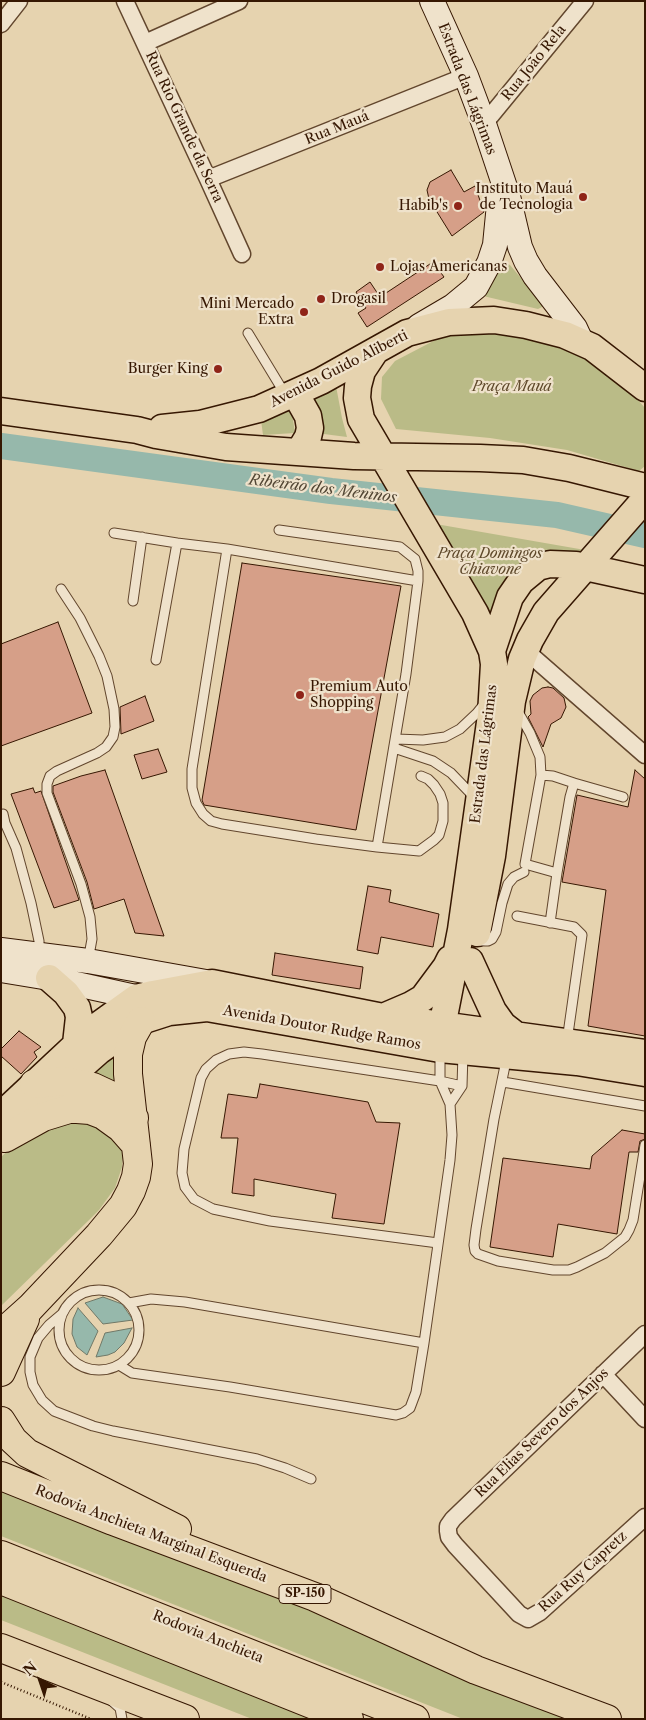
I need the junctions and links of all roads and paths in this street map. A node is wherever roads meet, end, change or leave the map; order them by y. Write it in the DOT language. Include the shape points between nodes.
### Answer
graph roads {
  1 [pos="19,1"];
  2 [pos="126,1"];
  3 [pos="239,1"];
  4 [pos="432,1"];
  5 [pos="585,1"];
  6 [pos="1,24"];
  7 [pos="145,43"];
  8 [pos="466,76"];
  9 [pos="484,124"];
  10 [pos="500,177"];
  11 [pos="208,179"];
  12 [pos="242,254"];
  13 [pos="248,333"];
  14 [pos="407,333"];
  15 [pos="581,341"];
  16 [pos="374,353"];
  17 [pos="645,388"];
  18 [pos="291,395"];
  19 [pos="1,411"];
  20 [pos="137,430"];
  21 [pos="299,452"];
  22 [pos="388,465"];
  23 [pos="643,497"];
  24 [pos="279,530"];
  25 [pos="114,533"];
  26 [pos="142,538"];
  27 [pos="178,543"];
  28 [pos="227,549"];
  29 [pos="591,562"];
  30 [pos="645,580"];
  31 [pos="418,581"];
  32 [pos="61,589"];
  33 [pos="133,602"];
  34 [pos="526,651"];
  35 [pos="492,652"];
  36 [pos="156,660"];
  37 [pos="503,696"];
  38 [pos="395,744"];
  39 [pos="645,755"];
  40 [pos="541,775"];
  41 [pos="421,776"];
  42 [pos="574,783"];
  43 [pos="623,797"];
  44 [pos="478,801"];
  45 [pos="2,812"];
  46 [pos="377,847"];
  47 [pos="524,872"];
  48 [pos="557,872"];
  49 [pos="517,916"];
  50 [pos="550,923"];
  51 [pos="469,944"];
  52 [pos="1,950"];
  53 [pos="88,961"];
  54 [pos="1,970"];
  55 [pos="42,970"];
  56 [pos="210,996"];
  57 [pos="139,1010"];
  58 [pos="382,1017"];
  59 [pos="568,1034"];
  60 [pos="452,1039"];
  61 [pos="76,1044"];
  62 [pos="512,1046"];
  63 [pos="645,1053"];
  64 [pos="645,1072"];
  65 [pos="65,1081"];
  66 [pos="440,1081"];
  67 [pos="503,1082"];
  68 [pos="34,1084"];
  69 [pos="462,1086"];
  70 [pos="450,1104"];
  71 [pos="645,1106"];
  72 [pos="134,1118"];
  73 [pos="3,1132"];
  74 [pos="136,1145"];
  75 [pos="645,1145"];
  76 [pos="438,1243"];
  77 [pos="129,1303"];
  78 [pos="30,1308"];
  79 [pos="62,1314"];
  80 [pos="1,1334"];
  81 [pos="645,1334"];
  82 [pos="424,1343"];
  83 [pos="119,1365"];
  84 [pos="1,1372"];
  85 [pos="603,1374"];
  86 [pos="645,1419"];
  87 [pos="1,1421"];
  88 [pos="1,1476"];
  89 [pos="311,1479"];
  90 [pos="645,1517"];
  91 [pos="1,1555"];
  92 [pos="1,1580"];
  93 [pos="314,1597"];
  94 [pos="519,1614"];
  95 [pos="6,1651"];
  96 [pos="48,1666"];
  97 [pos="1,1682"];
  98 [pos="91,1719"];
  99 [pos="122,1719"];
  100 [pos="185,1719"];
  101 [pos="349,1719"];
  102 [pos="415,1719"];
  103 [pos="606,1719"];
  1 -- 6 [label="street"];
  2 -- 7 [label="street, Rua Rio Grande da Serra"];
  3 -- 7 [label="street"];
  4 -- 8 [label="main road, Estrada das Lágrimas"];
  5 -- 9 [label="street, Rua João Rela"];
  7 -- 11 [label="street, Rua Rio Grande da Serra"];
  8 -- 9 [label="main road, Estrada das Lágrimas"];
  8 -- 11 [label="street, Rua Mauá"];
  9 -- 10 [label="main road, Estrada das Lágrimas"];
  10 -- 14 [label="main road, Estrada das Lágrimas" via="495,245 476,287 453,306"];
  10 -- 15 [label="main road, Estrada das Lágrimas" via="526,261"];
  11 -- 12 [label="street, Rua Rio Grande da Serra"];
  13 -- 18 [label="lane"];
  14 -- 15 [label="main road, Avenida Guido Aliberti" via="449,322 490,319"];
  14 -- 16 [label="main road, Avenida Guido Aliberti"];
  15 -- 17 [label="main road, Avenida Guido Aliberti"];
  16 -- 18 [label="main road, Avenida Guido Aliberti"];
  16 -- 22 [label="main road, Estrada das Lágrimas" via="362,371 357,398 361,419"];
  18 -- 20 [label="main road, Avenida Guido Aliberti" via="259,409 200,424"];
  18 -- 21 [label="main road" via="308,416 310,428"];
  19 -- 20 [label="main road, Avenida Guido Aliberti"];
  20 -- 21 [label="main road, Avenida Guido Aliberti" via="226,447"];
  21 -- 22 [label="main road, Avenida Guido Aliberti" via="354,456"];
  22 -- 23 [label="main road, Avenida Guido Aliberti" via="523,460 569,468"];
  22 -- 35 [label="main road, Estrada das Lágrimas" via="475,614"];
  23 -- 29 [label="main road, Estrada das Lágrimas"];
  24 -- 31 [label="lane" via="400,547 415,559"];
  25 -- 26 [label="lane"];
  26 -- 27 [label="lane"];
  26 -- 33 [label="lane"];
  27 -- 28 [label="lane"];
  27 -- 36 [label="lane"];
  28 -- 31 [label="lane"];
  28 -- 46 [label="lane" via="192,769 196,802 211,821 222,824"];
  29 -- 30 [label="main road"];
  29 -- 34 [label="main road, Estrada das Lágrimas" via="546,612"];
  29 -- 35 [label="main road" via="550,564 525,576 506,605"];
  31 -- 38 [label="lane"];
  32 -- 53 [label="lane" via="99,656 114,709 113,737 106,747 57,771 46,784 90,917 92,939"];
  34 -- 37 [label="main road, Estrada das Lágrimas"];
  34 -- 39 [label="street"];
  35 -- 37 [label="main road, Estrada das Lágrimas" via="494,671"];
  37 -- 38 [label="lane" via="445,737"];
  37 -- 40 [label="lane" via="530,733 540,757"];
  37 -- 44 [label="main road, Estrada das Lágrimas"];
  37 -- 51 [label="main road, Estrada das Lágrimas" via="492,856"];
  38 -- 44 [label="lane" via="451,773"];
  38 -- 46 [label="lane"];
  40 -- 42 [label="lane"];
  40 -- 48 [label="lane" via="525,864"];
  41 -- 46 [label="lane" via="428,779 444,804 439,835 419,851"];
  42 -- 43 [label="lane"];
  42 -- 48 [label="lane"];
  44 -- 51 [label="main road, Estrada das Lágrimas"];
  45 -- 55 [label="lane" via="31,903"];
  47 -- 51 [label="lane" via="508,884 492,939"];
  48 -- 50 [label="lane"];
  49 -- 50 [label="lane"];
  50 -- 59 [label="lane" via="574,927 582,935"];
  51 -- 58 [label="main road" via="446,967 423,998"];
  51 -- 60 [label="main road, Estrada das Lágrimas"];
  51 -- 62 [label="main road" via="493,1010"];
  52 -- 55 [label="main road, Avenida Doutor Rudge Ramos"];
  53 -- 55 [label="main road, Avenida Doutor Rudge Ramos"];
  53 -- 56 [label="main road, Avenida Doutor Rudge Ramos"];
  54 -- 55 [label="main road, Avenida Doutor Rudge Ramos"];
  55 -- 57 [label="main road, Avenida Doutor Rudge Ramos"];
  55 -- 61 [label="main road" via="77,1008"];
  56 -- 57 [label="main road" via="168,1012"];
  56 -- 58 [label="main road, Avenida Doutor Rudge Ramos"];
  56 -- 60 [label="main road, Avenida Doutor Rudge Ramos"];
  57 -- 61 [label="main road" via="113,1012"];
  57 -- 65 [label="main road"];
  57 -- 72 [label="highway" via="128,1054"];
  58 -- 60 [label="main road, Avenida Doutor Rudge Ramos"];
  60 -- 62 [label="main road, Avenida Doutor Rudge Ramos"];
  60 -- 66 [label="lane"];
  60 -- 69 [label="lane"];
  61 -- 68 [label="main road"];
  62 -- 63 [label="main road, Avenida Doutor Rudge Ramos"];
  62 -- 64 [label="main road, Avenida Doutor Rudge Ramos" via="576,1062"];
  62 -- 67 [label="lane"];
  65 -- 68 [label="highway"];
  65 -- 72 [label="highway" via="108,1094"];
  65 -- 73 [label="main road"];
  66 -- 69 [label="lane"];
  66 -- 70 [label="lane"];
  66 -- 76 [label="lane" via="253,1053 229,1054 216,1060 201,1078 184,1149 182,1172 185,1188 194,1199 231,1214"];
  67 -- 71 [label="lane"];
  67 -- 75 [label="lane" via="474,1245 475,1251 485,1257 569,1270 616,1245 625,1237 633,1220"];
  68 -- 73 [label="main road"];
  69 -- 70 [label="lane"];
  70 -- 76 [label="lane" via="450,1160"];
  72 -- 74 [label="highway"];
  73 -- 74 [label="highway" via="62,1110 90,1110 121,1128"];
  74 -- 78 [label="highway" via="136,1177 123,1206"];
  76 -- 82 [label="lane"];
  77 -- 79 [label="lane" via="123,1296 106,1290 88,1291 72,1300"];
  77 -- 82 [label="lane" via="151,1299 185,1302"];
  77 -- 83 [label="lane" via="138,1318 139,1336 132,1352"];
  78 -- 80 [label="highway"];
  78 -- 84 [label="highway"];
  79 -- 83 [label="lane" via="59,1332 69,1357 93,1370"];
  79 -- 89 [label="lane" via="38,1338 30,1357 33,1385 54,1411 113,1431 257,1459"];
  81 -- 85 [label="street, Rua Elias Severo dos Anjos"];
  82 -- 83 [label="lane" via="410,1408 396,1415 146,1375"];
  85 -- 86 [label="street"];
  85 -- 94 [label="street, Rua Elias Severo dos Anjos" via="448,1526 449,1537"];
  87 -- 93 [label="highway" via="19,1447 42,1462"];
  88 -- 93 [label="highway, Rodovia Anchieta Marginal Esquerda / SP-150"];
  90 -- 94 [label="street, Rua Ruy Capretz" via="540,1612 528,1619"];
  91 -- 102 [label="highway, Rodovia Anchieta"];
  92 -- 101 [label="highway, Rodovia Anchieta"];
  93 -- 103 [label="highway, Rodovia Anchieta Marginal Esquerda / SP-150" via="476,1670"];
  95 -- 96 [label="highway"];
  96 -- 99 [label="lane" via="112,1701 120,1708"];
  96 -- 100 [label="highway"];
  97 -- 98 [label="path"];
}
